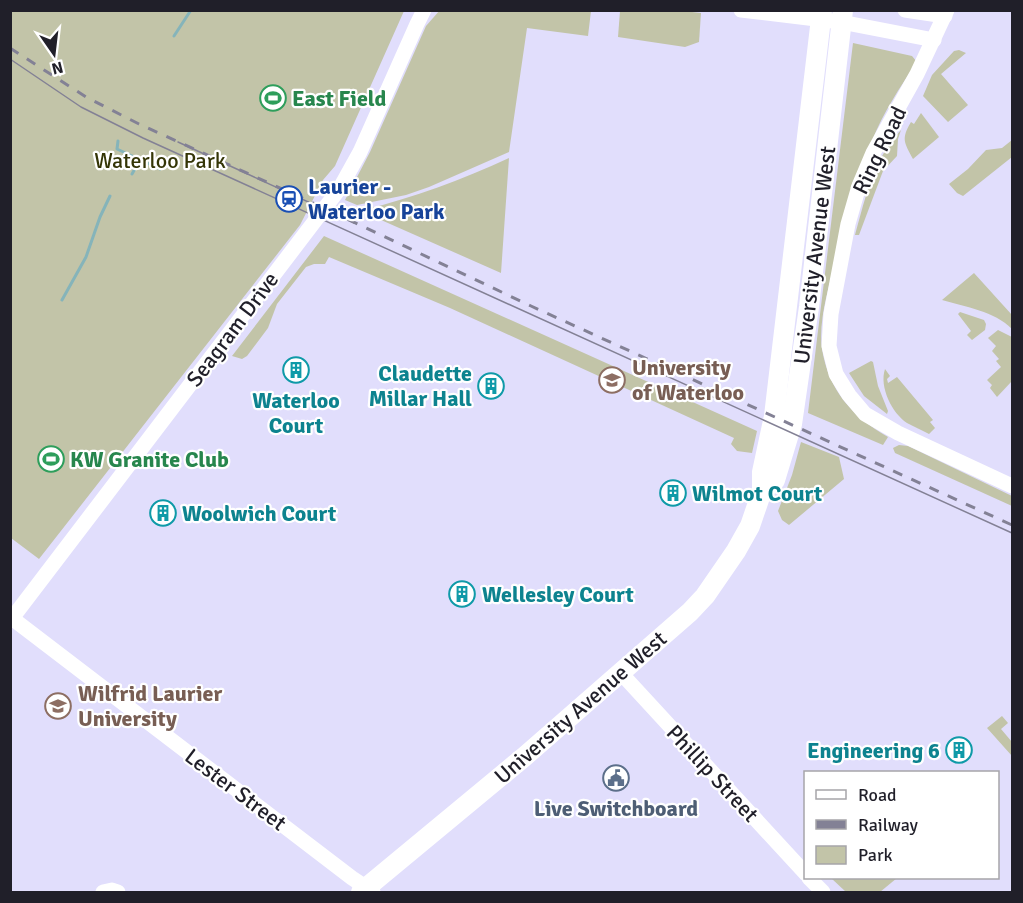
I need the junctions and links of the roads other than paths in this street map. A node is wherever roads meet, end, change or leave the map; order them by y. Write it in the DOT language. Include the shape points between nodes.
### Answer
graph roads {
  1 [pos="741,10"];
  2 [pos="905,10"];
  3 [pos="425,12"];
  4 [pos="946,13"];
  5 [pos="821,15"];
  6 [pos="842,16"];
  7 [pos="934,40"];
  8 [pos="1012,486"];
  9 [pos="762,491"];
  10 [pos="12,620"];
  11 [pos="621,672"];
  12 [pos="804,872"];
  13 [pos="810,879"];
  14 [pos="367,891"];
  15 [pos="103,892"];
  16 [pos="118,892"];
  17 [pos="823,892"];
  1 -- 5 [label="street"];
  2 -- 4 [label="street, Ring Road"];
  3 -- 10 [label="street, Seagram Drive" via="340,188"];
  4 -- 7 [label="street, Ring Road"];
  5 -- 6 [label="street"];
  5 -- 9 [label="main road, University Avenue West"];
  6 -- 7 [label="street"];
  6 -- 9 [label="main road, University Avenue West" via="792,424 775,480"];
  7 -- 8 [label="street, Ring Road" via="859,186 831,314 830,346 836,374 865,414"];
  9 -- 11 [label="main road, University Avenue West" via="750,525 705,596"];
  10 -- 14 [label="street, Lester Street"];
  11 -- 12 [label="street, Phillip Street"];
  11 -- 14 [label="main road, University Avenue West"];
  13 -- 17 [label="street"];
  15 -- 16 [label="street"];
}
